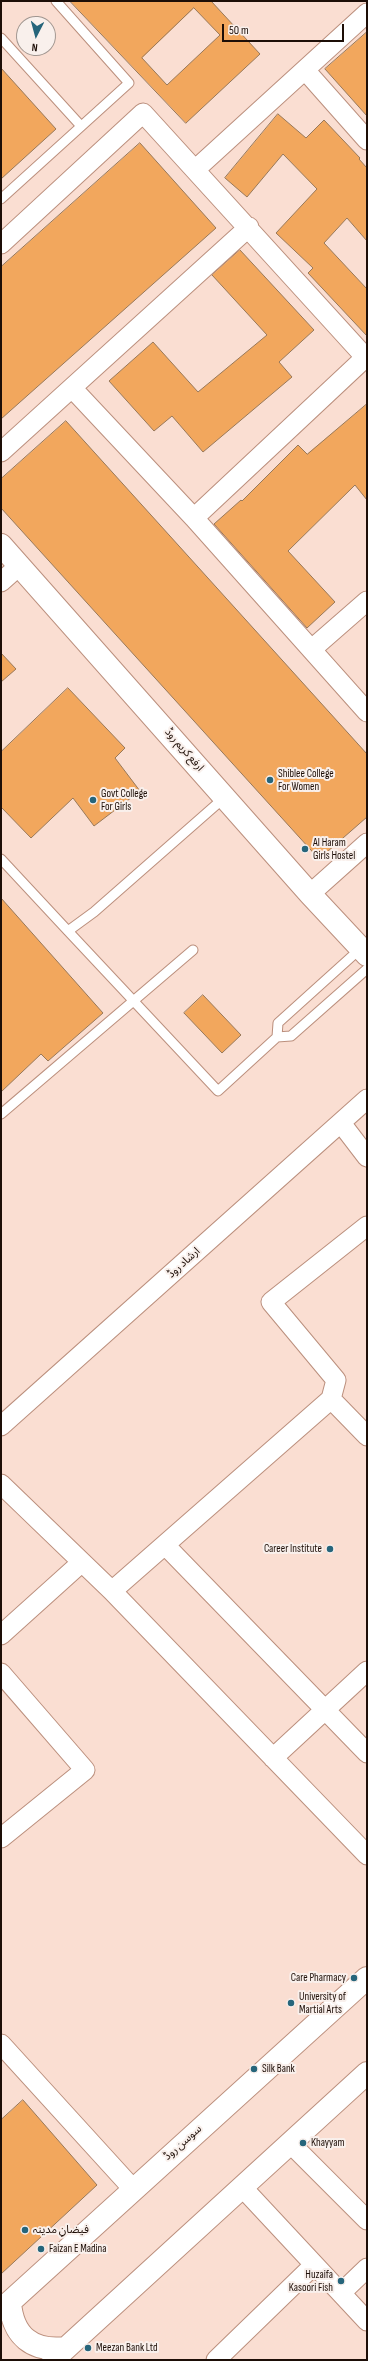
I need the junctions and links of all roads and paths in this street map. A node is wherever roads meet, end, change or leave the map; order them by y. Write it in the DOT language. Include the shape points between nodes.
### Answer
graph roads {
  1 [pos="56,1"];
  2 [pos="367,13"];
  3 [pos="1,38"];
  4 [pos="305,70"];
  5 [pos="81,126"];
  6 [pos="367,140"];
  7 [pos="196,168"];
  8 [pos="1,199"];
  9 [pos="249,227"];
  10 [pos="1,244"];
  11 [pos="367,357"];
  12 [pos="73,389"];
  13 [pos="1,452"];
  14 [pos="194,518"];
  15 [pos="1,545"];
  16 [pos="20,565"];
  17 [pos="1,582"];
  18 [pos="367,601"];
  19 [pos="312,649"];
  20 [pos="367,712"];
  21 [pos="225,797"];
  22 [pos="367,843"];
  23 [pos="1,859"];
  24 [pos="310,894"];
  25 [pos="68,932"];
  26 [pos="193,950"];
  27 [pos="365,958"];
  28 [pos="134,1000"];
  29 [pos="277,1037"];
  30 [pos="367,1099"];
  31 [pos="1,1114"];
  32 [pos="340,1123"];
  33 [pos="367,1157"];
  34 [pos="367,1226"];
  35 [pos="331,1399"];
  36 [pos="1,1426"];
  37 [pos="367,1436"];
  38 [pos="1,1484"];
  39 [pos="165,1545"];
  40 [pos="82,1562"];
  41 [pos="112,1591"];
  42 [pos="1,1635"];
  43 [pos="367,1671"];
  44 [pos="1,1673"];
  45 [pos="325,1710"];
  46 [pos="367,1754"];
  47 [pos="273,1758"];
  48 [pos="1,1838"];
  49 [pos="367,1855"];
  50 [pos="367,1978"];
  51 [pos="1,2044"];
  52 [pos="367,2073"];
  53 [pos="290,2143"];
  54 [pos="242,2187"];
  55 [pos="133,2189"];
  56 [pos="367,2220"];
  57 [pos="314,2265"];
  58 [pos="367,2268"];
  59 [pos="341,2293"];
  60 [pos="5,2306"];
  61 [pos="367,2321"];
  62 [pos="59,2354"];
  63 [pos="216,2360"];
  1 -- 5 [label="lane" via="129,83"];
  2 -- 4 [label="street"];
  3 -- 5 [label="lane"];
  4 -- 6 [label="street"];
  4 -- 7 [label="street"];
  5 -- 8 [label="lane"];
  7 -- 9 [label="street"];
  7 -- 10 [label="street" via="143,113"];
  9 -- 11 [label="street"];
  9 -- 12 [label="street"];
  11 -- 14 [label="street"];
  12 -- 13 [label="street"];
  12 -- 14 [label="street"];
  14 -- 19 [label="street"];
  15 -- 16 [label="street, ارفع کریم روڈ"];
  16 -- 17 [label="street"];
  16 -- 21 [label="street, ارفع کریم روڈ"];
  18 -- 19 [label="street"];
  19 -- 20 [label="street"];
  21 -- 24 [label="street, ارفع کریم روڈ"];
  21 -- 25 [label="lane"];
  22 -- 24 [label="street"];
  23 -- 25 [label="lane"];
  24 -- 27 [label="street, ارفع کریم روڈ"];
  25 -- 28 [label="lane"];
  26 -- 28 [label="lane"];
  27 -- 29 [label="lane" via="291,1036"];
  27 -- 29 [label="lane" via="278,1023"];
  28 -- 29 [label="lane" via="218,1091"];
  28 -- 31 [label="lane"];
  30 -- 32 [label="street, ارشاد روڈ"];
  32 -- 33 [label="street"];
  32 -- 36 [label="street, ارشاد روڈ"];
  34 -- 35 [label="street" via="271,1302 336,1380"];
  35 -- 37 [label="street"];
  35 -- 39 [label="street"];
  38 -- 40 [label="street"];
  39 -- 41 [label="street"];
  39 -- 45 [label="street"];
  40 -- 41 [label="street"];
  40 -- 42 [label="street"];
  41 -- 47 [label="street"];
  43 -- 45 [label="street"];
  44 -- 48 [label="street" via="85,1770"];
  45 -- 46 [label="street"];
  45 -- 47 [label="street"];
  47 -- 49 [label="street"];
  50 -- 55 [label="street, سوسن روڈ"];
  51 -- 55 [label="street"];
  52 -- 53 [label="street"];
  53 -- 54 [label="street"];
  53 -- 56 [label="street"];
  54 -- 57 [label="street"];
  54 -- 62 [label="street"];
  55 -- 60 [label="street, سوسن روڈ"];
  57 -- 59 [label="street"];
  57 -- 63 [label="street"];
  58 -- 59 [label="street"];
  59 -- 61 [label="street"];
  60 -- 62 [label="street" via="17,2330 26,2340"];
}
